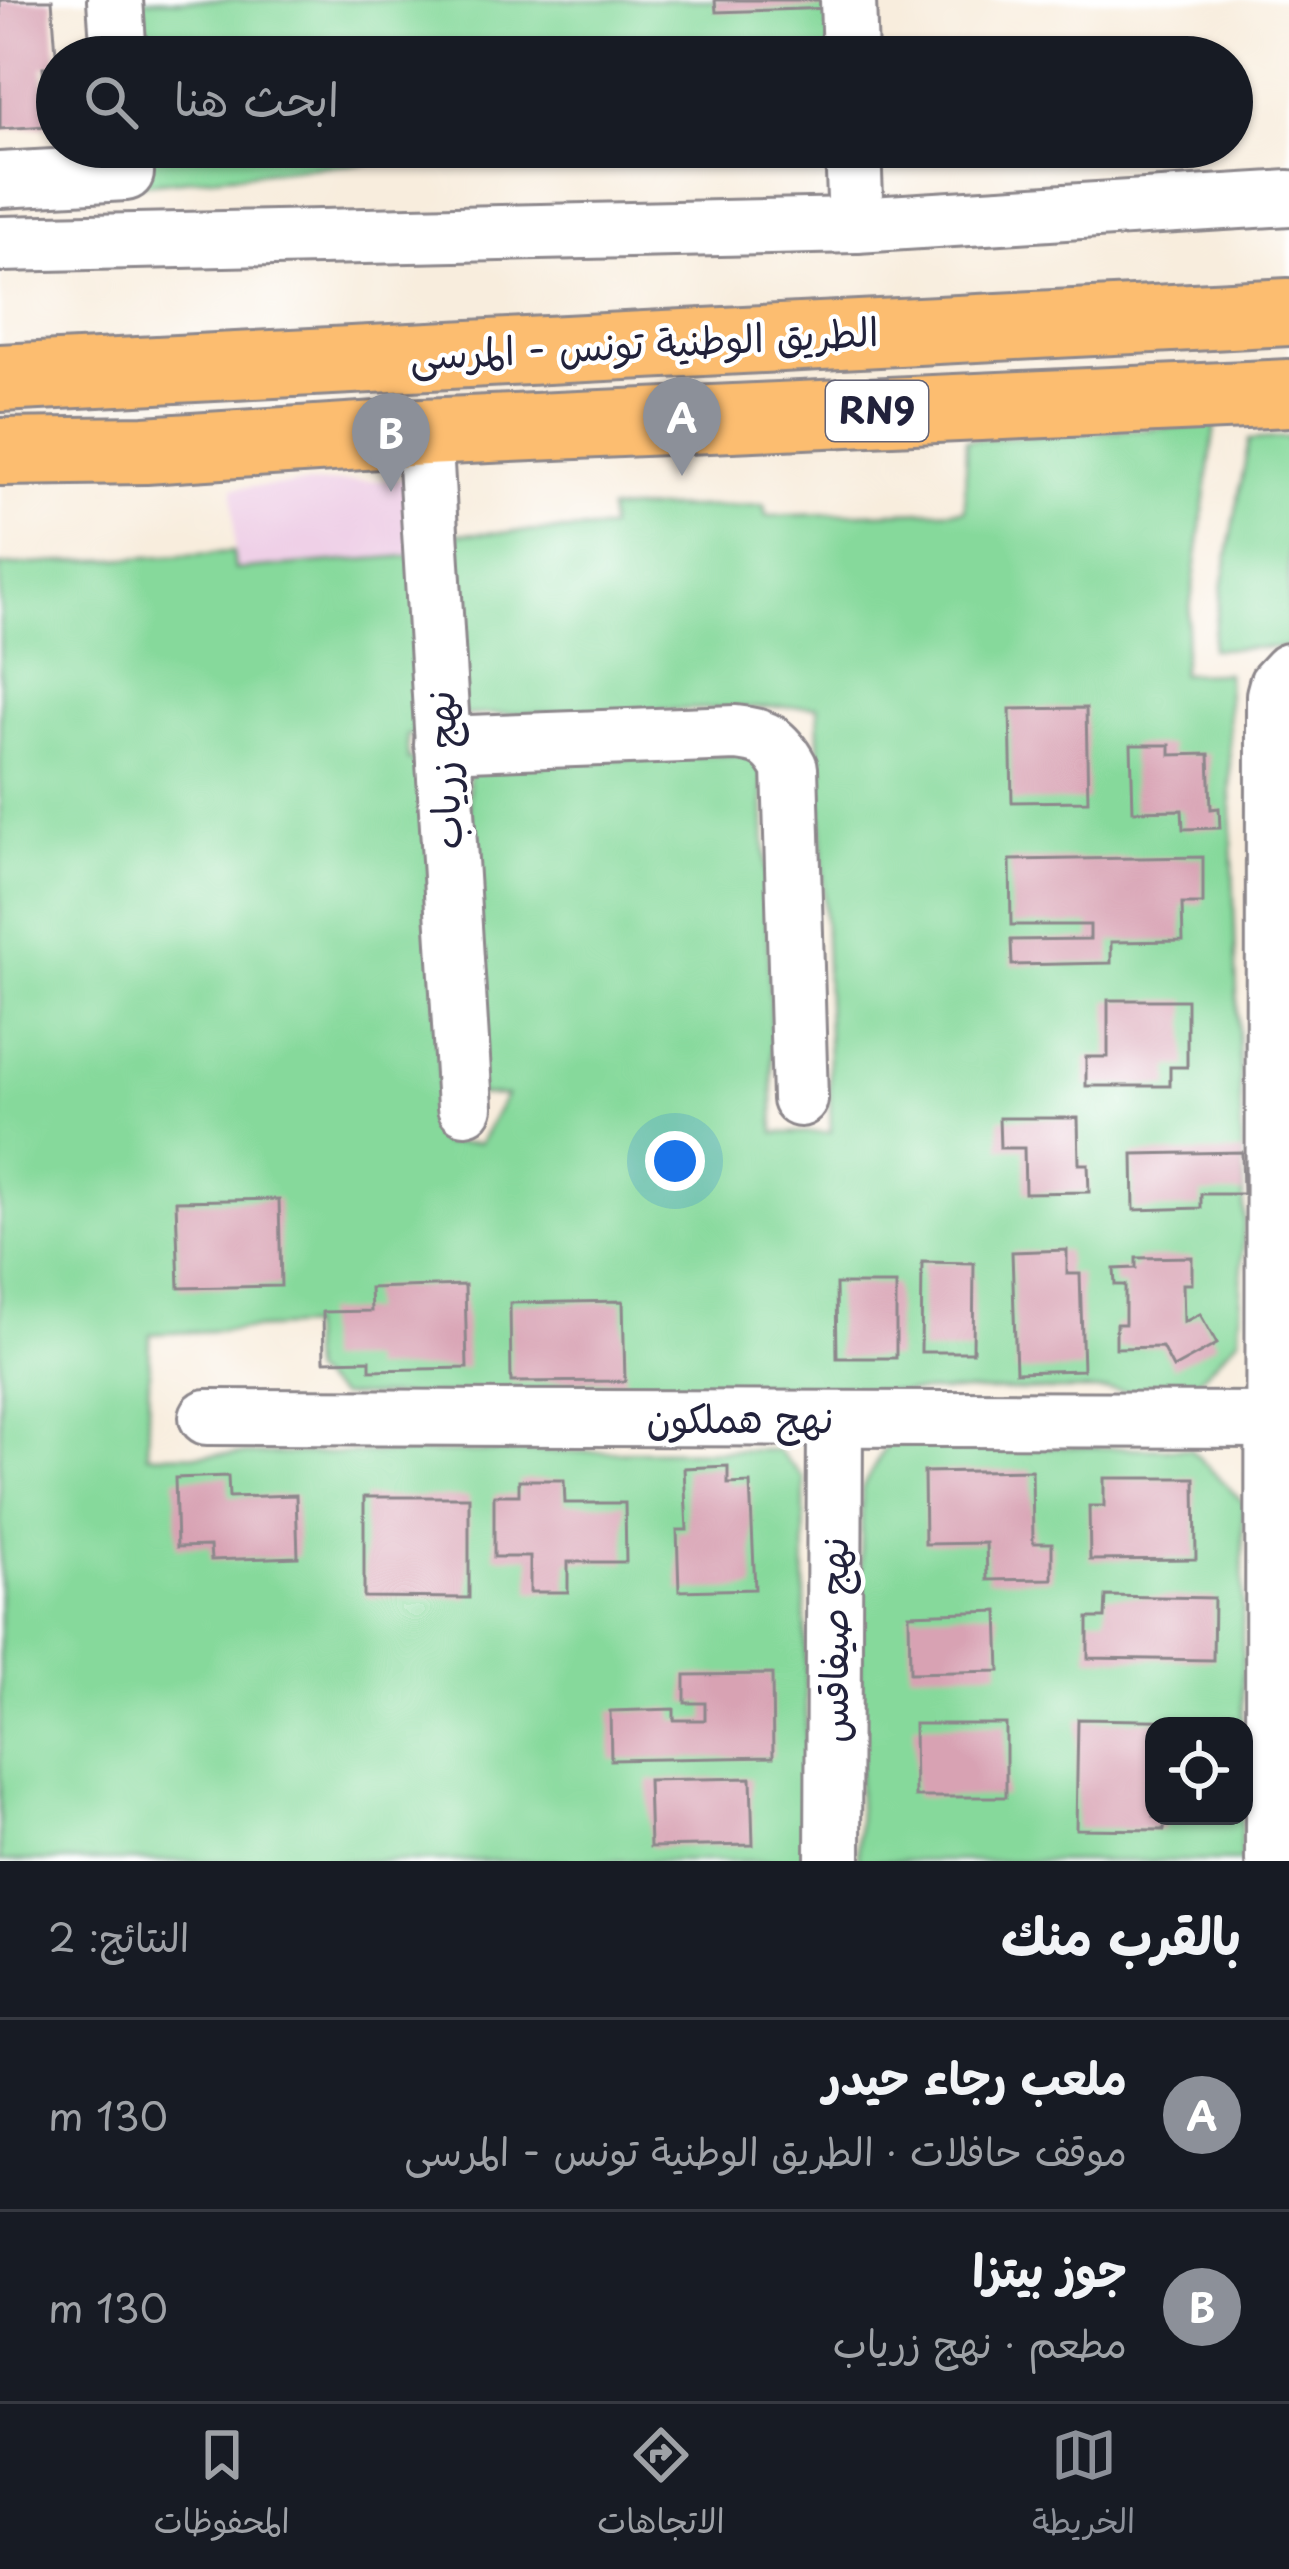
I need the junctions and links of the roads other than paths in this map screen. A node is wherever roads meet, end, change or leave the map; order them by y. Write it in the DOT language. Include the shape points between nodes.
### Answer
graph roads {
  1 [pos="115,0"];
  2 [pos="848,0"];
  3 [pos="118,36"];
  4 [pos="849,36"];
  5 [pos="76,168"];
  6 [pos="127,168"];
  7 [pos="854,168"];
  8 [pos="0,180"];
  9 [pos="1289,198"];
  10 [pos="856,225"];
  11 [pos="137,241"];
  12 [pos="0,244"];
  13 [pos="1289,312"];
  14 [pos="0,378"];
  15 [pos="1289,393"];
  16 [pos="424,432"];
  17 [pos="0,452"];
  18 [pos="1289,671"];
  19 [pos="442,744"];
  20 [pos="1281,1045"];
  21 [pos="800,1099"];
  22 [pos="465,1107"];
  23 [pos="207,1417"];
  24 [pos="835,1419"];
  25 [pos="1281,1420"];
  26 [pos="833,1861"];
  27 [pos="1273,1861"];
  1 -- 3 [label="street"];
  2 -- 4 [label="street"];
  5 -- 8 [label="street"];
  6 -- 11 [label="street"];
  7 -- 10 [label="street"];
  9 -- 10 [label="street"];
  10 -- 11 [label="street"];
  11 -- 12 [label="street"];
  13 -- 14 [label="highway, الطريق الوطنية تونس - المرسى / RN9"];
  15 -- 16 [label="highway, الطريق الوطنية تونس - المرسى / RN9"];
  16 -- 17 [label="highway, الطريق الوطنية تونس - المرسى / RN9"];
  16 -- 19 [label="street, نهج زرياب"];
  18 -- 20 [label="street" via="1274,695"];
  19 -- 21 [label="street" via="736,733 779,748 790,768"];
  19 -- 22 [label="street, نهج زرياب"];
  20 -- 25 [label="street"];
  23 -- 24 [label="street, نهج هملكون"];
  24 -- 25 [label="street, نهج هملكون"];
  24 -- 26 [label="street, نهج صيفاقس"];
  25 -- 27 [label="street"];
}
